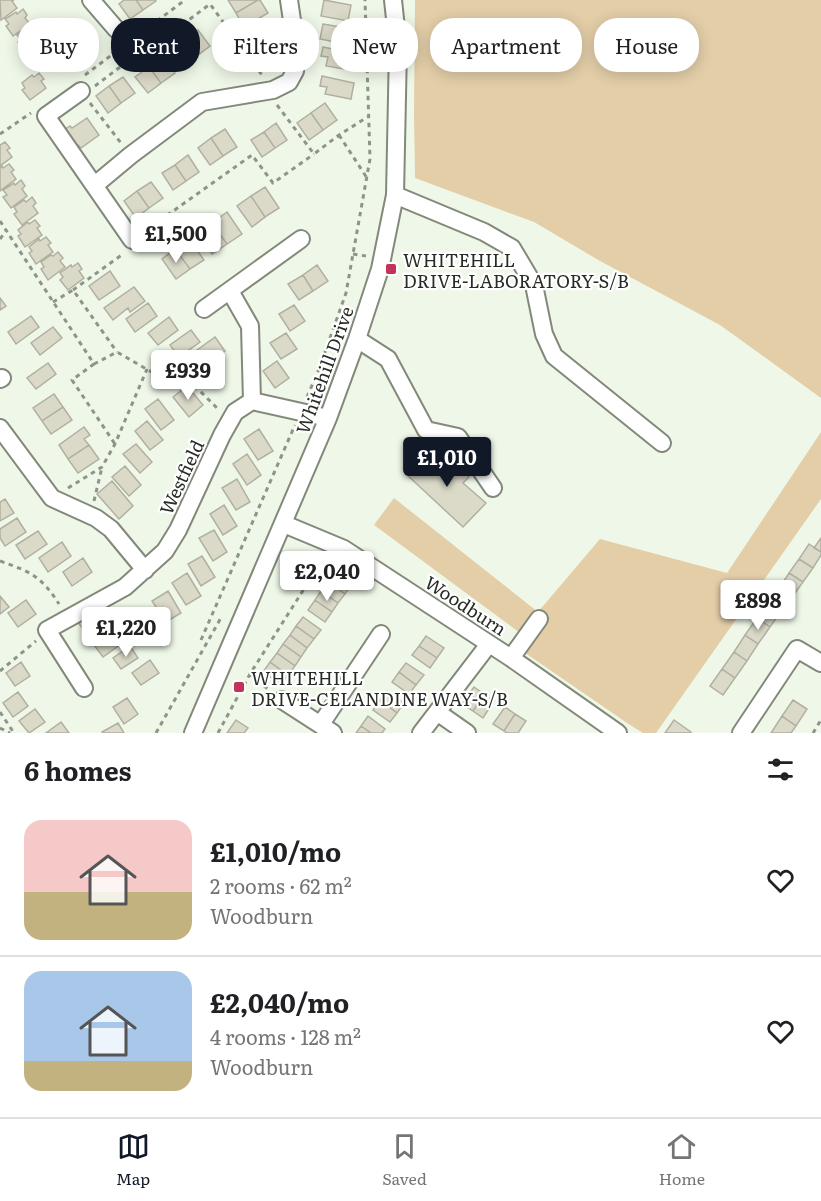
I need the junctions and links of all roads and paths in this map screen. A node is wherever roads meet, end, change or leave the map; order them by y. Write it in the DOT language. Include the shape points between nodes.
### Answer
graph roads {
  1 [pos="91,0"];
  2 [pos="185,0"];
  3 [pos="289,0"];
  4 [pos="365,0"];
  5 [pos="393,0"];
  6 [pos="209,2"];
  7 [pos="114,18"];
  8 [pos="161,18"];
  9 [pos="189,18"];
  10 [pos="111,56"];
  11 [pos="112,72"];
  12 [pos="270,91"];
  13 [pos="82,93"];
  14 [pos="37,108"];
  15 [pos="369,116"];
  16 [pos="0,134"];
  17 [pos="339,135"];
  18 [pos="314,154"];
  19 [pos="131,155"];
  20 [pos="367,178"];
  21 [pos="95,185"];
  22 [pos="394,195"];
  23 [pos="0,221"];
  24 [pos="6,231"];
  25 [pos="0,239"];
  26 [pos="301,239"];
  27 [pos="132,240"];
  28 [pos="73,290"];
  29 [pos="230,291"];
  30 [pos="53,302"];
  31 [pos="204,309"];
  32 [pos="357,339"];
  33 [pos="117,352"];
  34 [pos="94,364"];
  35 [pos="147,369"];
  36 [pos="252,401"];
  37 [pos="301,412"];
  38 [pos="328,418"];
  39 [pos="231,421"];
  40 [pos="0,428"];
  41 [pos="662,443"];
  42 [pos="115,444"];
  43 [pos="102,467"];
  44 [pos="493,488"];
  45 [pos="52,498"];
  46 [pos="90,516"];
  47 [pos="284,524"];
  48 [pos="332,544"];
  49 [pos="0,561"];
  50 [pos="145,570"];
  51 [pos="222,616"];
  52 [pos="68,619"];
  53 [pos="539,619"];
  54 [pos="47,630"];
  55 [pos="381,634"];
  56 [pos="201,640"];
  57 [pos="489,644"];
  58 [pos="512,658"];
  59 [pos="821,663"];
  60 [pos="0,670"];
  61 [pos="250,674"];
  62 [pos="84,688"];
  63 [pos="282,700"];
  64 [pos="0,712"];
  65 [pos="437,712"];
  66 [pos="821,720"];
  67 [pos="0,728"];
  68 [pos="327,728"];
  69 [pos="12,733"];
  70 [pos="156,733"];
  71 [pos="194,733"];
  72 [pos="218,733"];
  73 [pos="421,733"];
  74 [pos="467,733"];
  75 [pos="618,733"];
  76 [pos="741,733"];
  77 [pos="813,733"];
  1 -- 7 [label="street"];
  2 -- 8 [label="path"];
  3 -- 12 [label="street" via="297,48 295,70 289,82"];
  4 -- 15 [label="path"];
  5 -- 22 [label="street, Whitehill Drive" via="398,46"];
  6 -- 9 [label="path"];
  6 -- 12 [label="path"];
  10 -- 13 [label="path" via="74,83"];
  11 -- 13 [label="path"];
  12 -- 18 [label="path"];
  12 -- 19 [label="street" via="202,102"];
  13 -- 19 [label="path"];
  13 -- 21 [label="street" via="46,116"];
  14 -- 16 [label="path"];
  15 -- 17 [label="path"];
  15 -- 20 [label="path"];
  17 -- 18 [label="path"];
  17 -- 20 [label="path"];
  18 -- 27 [label="path" via="273,183 252,155"];
  19 -- 21 [label="street"];
  20 -- 37 [label="path" via="346,293"];
  21 -- 27 [label="street"];
  22 -- 32 [label="street, Whitehill Drive" via="380,269"];
  22 -- 41 [label="street" via="484,232 512,248 534,285 544,334 554,356"];
  23 -- 24 [label="path"];
  24 -- 25 [label="path"];
  24 -- 30 [label="path"];
  26 -- 29 [label="street"];
  27 -- 28 [label="path" via="126,252"];
  28 -- 30 [label="path"];
  28 -- 33 [label="path"];
  29 -- 31 [label="street"];
  29 -- 36 [label="street" via="250,326"];
  30 -- 34 [label="path"];
  32 -- 38 [label="street, Whitehill Drive"];
  32 -- 44 [label="street" via="388,359 426,430 458,437"];
  33 -- 34 [label="path"];
  33 -- 35 [label="path"];
  34 -- 42 [label="path" via="72,380"];
  35 -- 39 [label="path" via="162,378 181,372"];
  35 -- 42 [label="path"];
  36 -- 37 [label="street"];
  36 -- 39 [label="street, Westfield" via="235,412"];
  37 -- 38 [label="street"];
  37 -- 56 [label="path"];
  38 -- 47 [label="street, Whitehill Drive"];
  39 -- 50 [label="street, Westfield" via="178,530 165,551"];
  40 -- 45 [label="street"];
  42 -- 43 [label="path"];
  43 -- 45 [label="path"];
  43 -- 46 [label="path"];
  45 -- 46 [label="street"];
  46 -- 50 [label="street" via="111,529"];
  47 -- 48 [label="street, Woodburn"];
  47 -- 71 [label="street, Whitehill Drive"];
  48 -- 57 [label="street, Woodburn"];
  48 -- 61 [label="path"];
  49 -- 52 [label="path" via="28,571 47,585"];
  50 -- 52 [label="street, Westfield" via="125,587"];
  51 -- 70 [label="path"];
  52 -- 54 [label="street, Westfield"];
  53 -- 58 [label="street"];
  54 -- 60 [label="path"];
  54 -- 62 [label="street"];
  55 -- 68 [label="street"];
  57 -- 58 [label="street, Woodburn"];
  57 -- 65 [label="street"];
  58 -- 75 [label="street, Woodburn"];
  59 -- 76 [label="street" via="797,649"];
  61 -- 63 [label="path"];
  61 -- 72 [label="path"];
  63 -- 68 [label="street"];
  64 -- 69 [label="path"];
  65 -- 73 [label="street"];
  65 -- 74 [label="street"];
  66 -- 77 [label="path"];
  67 -- 69 [label="path"];
}
